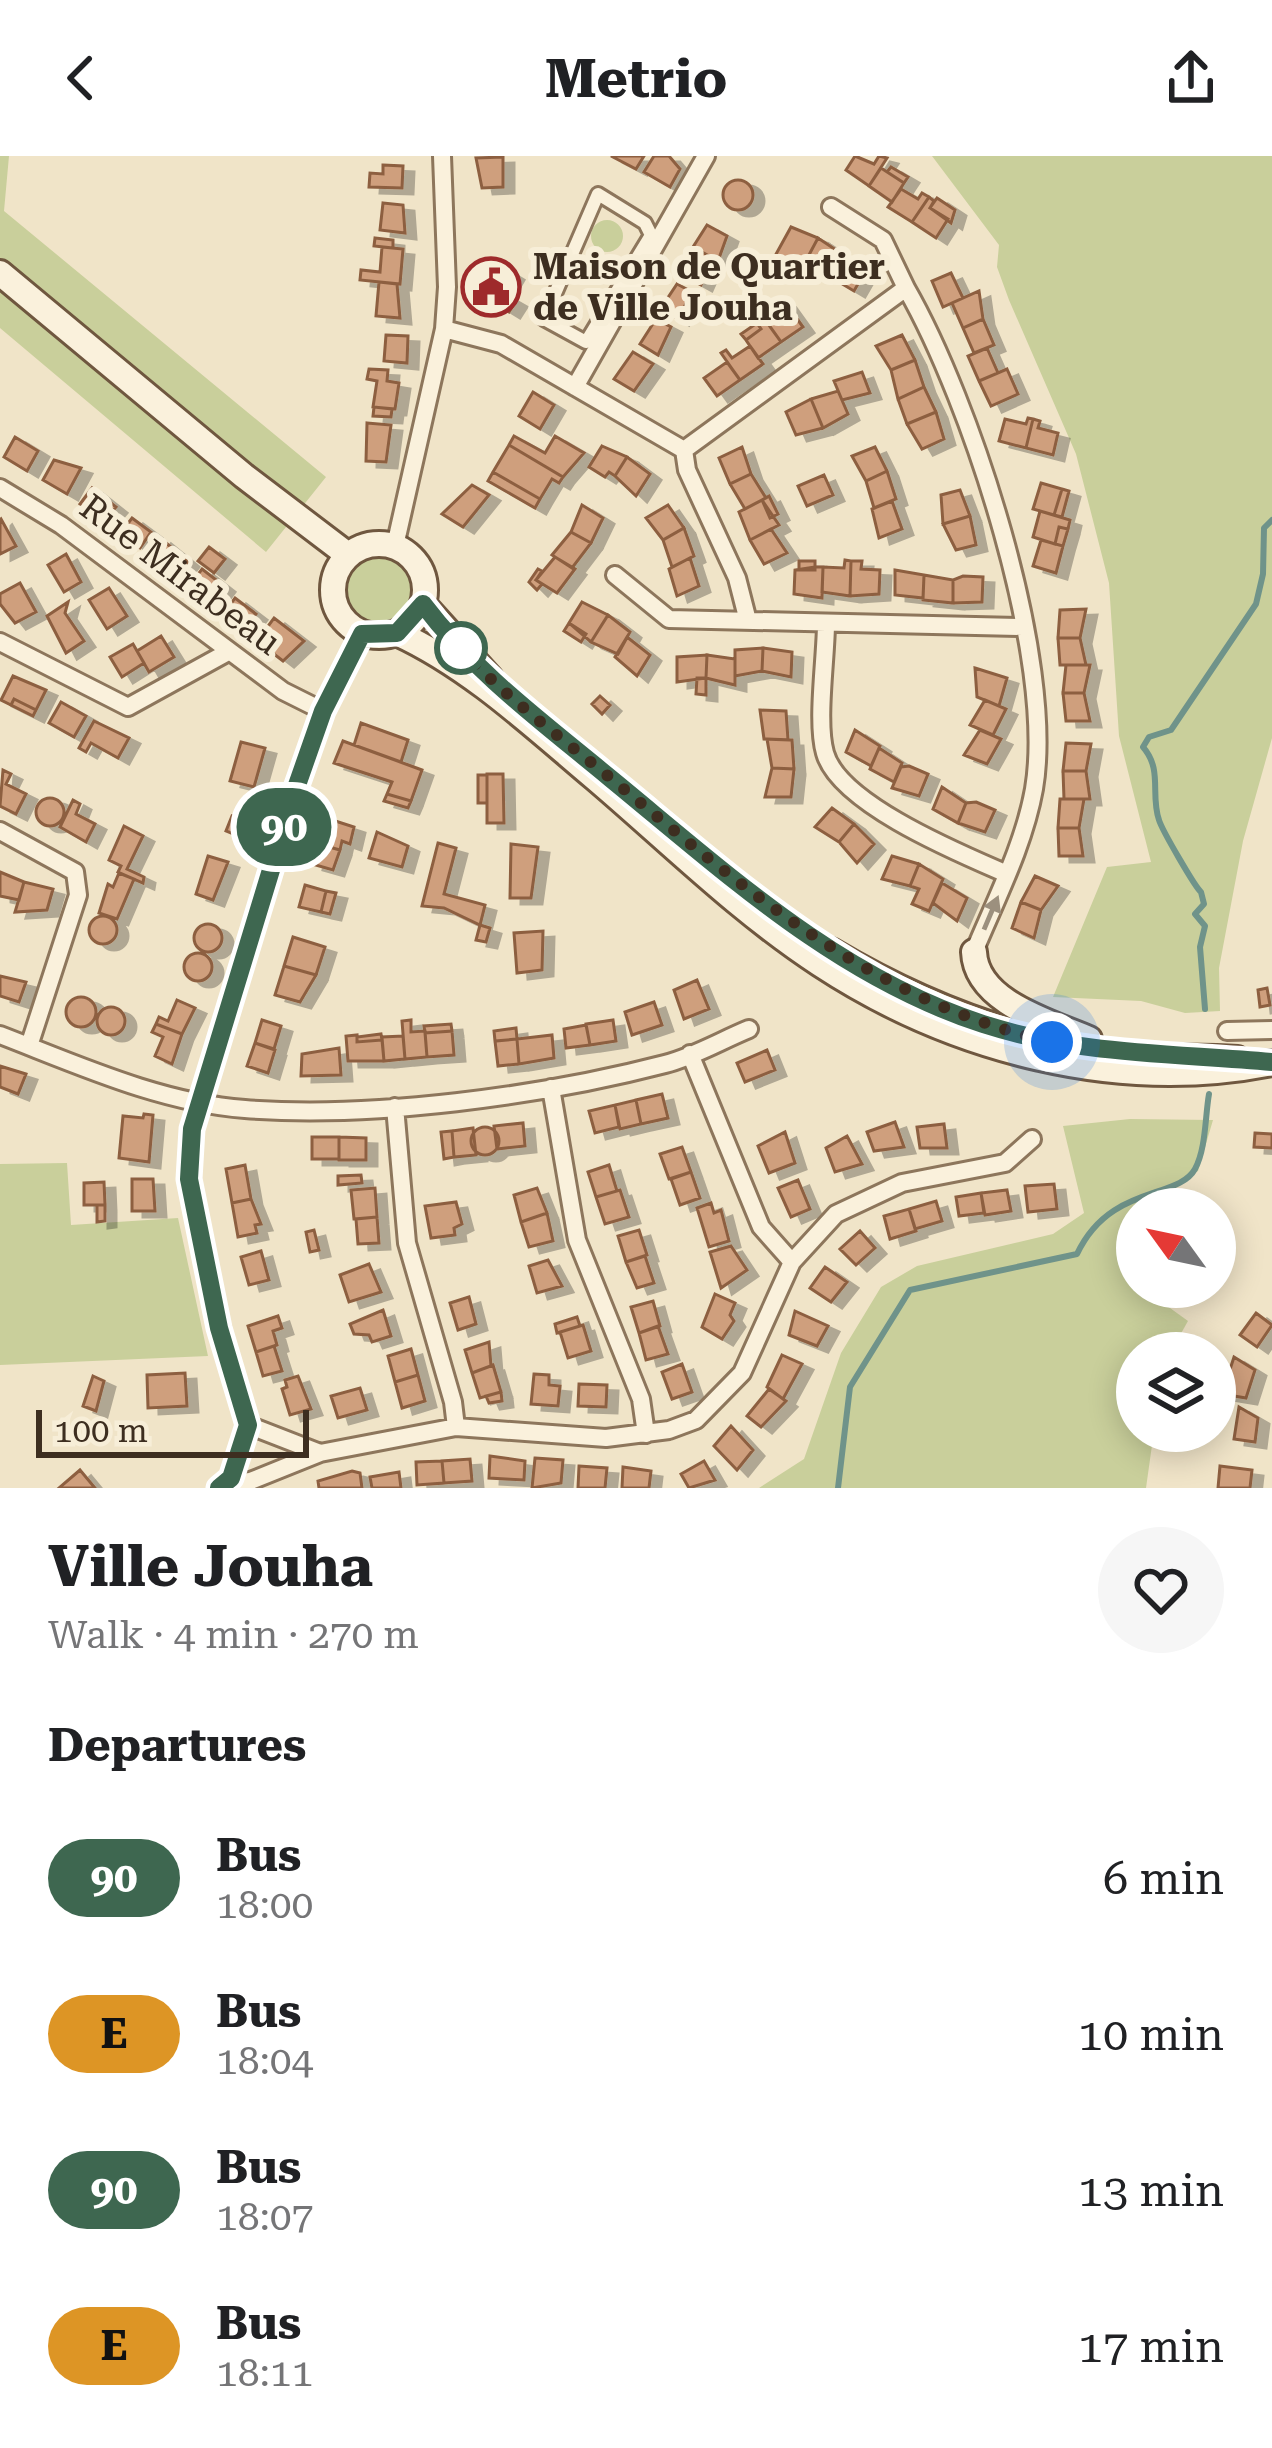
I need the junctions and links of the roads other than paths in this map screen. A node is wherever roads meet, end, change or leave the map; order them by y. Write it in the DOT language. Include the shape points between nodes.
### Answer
graph roads {
  1 [pos="442,156"];
  2 [pos="706,156"];
  3 [pos="831,207"];
  4 [pos="0,273"];
  5 [pos="906,288"];
  6 [pos="544,319"];
  7 [pos="444,329"];
  8 [pos="575,387"];
  9 [pos="684,450"];
  10 [pos="0,488"];
  11 [pos="395,546"];
  12 [pos="348,555"];
  13 [pos="615,575"];
  14 [pos="423,604"];
  15 [pos="748,621"];
  16 [pos="826,623"];
  17 [pos="1022,627"];
  18 [pos="397,633"];
  19 [pos="362,634"];
  20 [pos="0,642"];
  21 [pos="228,652"];
  22 [pos="323,711"];
  23 [pos="0,831"];
  24 [pos="1007,874"];
  25 [pos="974,952"];
  26 [pos="749,1029"];
  27 [pos="1227,1030"];
  28 [pos="1272,1030"];
  29 [pos="0,1035"];
  30 [pos="29,1046"];
  31 [pos="690,1054"];
  32 [pos="1130,1055"];
  33 [pos="1272,1062"];
  34 [pos="1217,1065"];
  35 [pos="551,1088"];
  36 [pos="200,1100"];
  37 [pos="394,1106"];
  38 [pos="1032,1139"];
  39 [pos="792,1262"];
  40 [pos="248,1425"];
  41 [pos="456,1427"];
  42 [pos="646,1434"];
  43 [pos="320,1454"];
  44 [pos="225,1483"];
  1 -- 7 [label="street"];
  2 -- 8 [label="street"];
  3 -- 5 [label="street" via="883,240"];
  4 -- 12 [label="main road"];
  5 -- 9 [label="street"];
  5 -- 17 [label="street" via="980,460"];
  6 -- 6 [label="street" via="586,342 651,235 645,224 598,194"];
  7 -- 8 [label="street" via="501,344"];
  7 -- 11 [label="street"];
  8 -- 9 [label="street"];
  9 -- 15 [label="street"];
  10 -- 21 [label="street, Rue Mirabeau"];
  11 -- 12 [label="main road" via="370,544"];
  11 -- 14 [label="main road" via="421,569"];
  12 -- 19 [label="main road" via="332,592 341,617"];
  13 -- 15 [label="street" via="669,619"];
  14 -- 18 [label="main road"];
  14 -- 32 [label="main road" via="527,710 830,951 981,1023"];
  15 -- 16 [label="street"];
  16 -- 17 [label="street"];
  16 -- 24 [label="street" via="824,752 839,778 895,819"];
  17 -- 24 [label="street" via="1038,709 1035,785"];
  18 -- 19 [label="main road"];
  18 -- 34 [label="main road" via="522,716 780,935 886,1003 969,1038 1075,1065 1127,1072"];
  19 -- 22 [label="street"];
  20 -- 21 [label="street" via="128,707"];
  21 -- 22 [label="street, Rue Mirabeau"];
  22 -- 36 [label="street"];
  23 -- 30 [label="street" via="75,872 78,895"];
  25 -- 24 [label="street, one-way"];
  25 -- 32 [label="main road" via="982,981 1006,1001"];
  26 -- 31 [label="street"];
  27 -- 28 [label="street"];
  29 -- 30 [label="street"];
  30 -- 36 [label="street"];
  31 -- 35 [label="street"];
  31 -- 39 [label="street" via="761,1227"];
  32 -- 34 [label="main road"];
  33 -- 34 [label="main road"];
  35 -- 37 [label="street"];
  35 -- 42 [label="street" via="577,1240 641,1399"];
  36 -- 37 [label="street" via="243,1109"];
  36 -- 40 [label="street" via="189,1179"];
  37 -- 41 [label="street" via="407,1244"];
  38 -- 39 [label="street" via="1005,1163 868,1195 836,1214"];
  39 -- 42 [label="street" via="742,1373 718,1402 697,1420"];
  40 -- 43 [label="street"];
  40 -- 44 [label="street"];
  41 -- 42 [label="street"];
  41 -- 43 [label="street"];
  43 -- 44 [label="street"];
}
